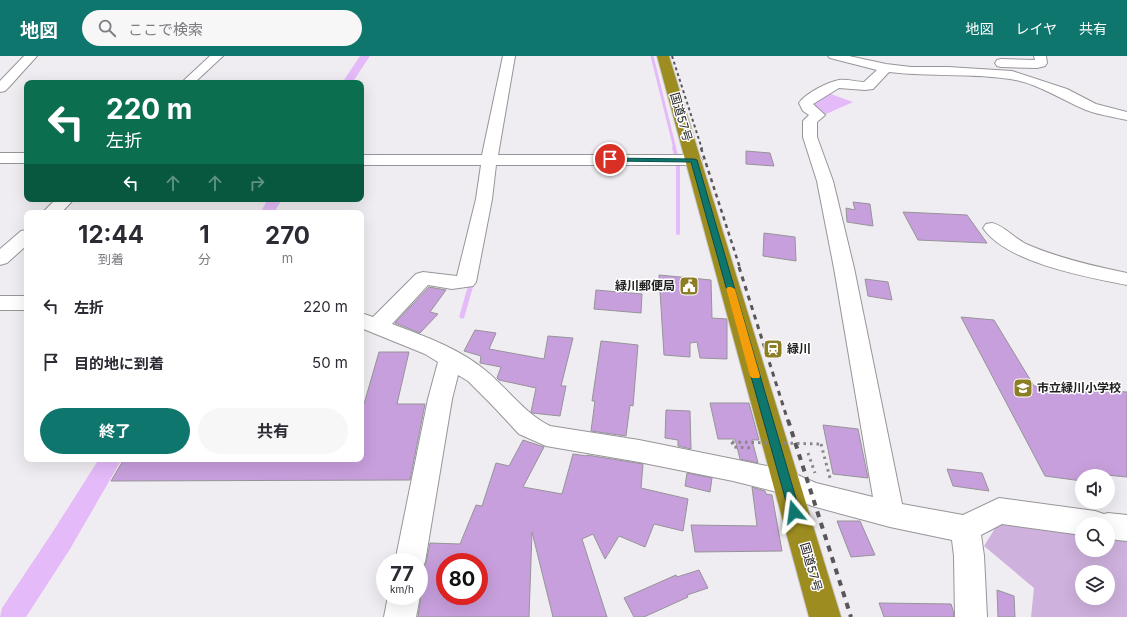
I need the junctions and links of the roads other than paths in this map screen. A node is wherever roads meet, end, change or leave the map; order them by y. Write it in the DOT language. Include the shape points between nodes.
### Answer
graph roads {
  1 [pos="31,56"];
  2 [pos="217,56"];
  3 [pos="509,56"];
  4 [pos="663,56"];
  5 [pos="834,56"];
  6 [pos="1040,56"];
  7 [pos="886,68"];
  8 [pos="993,74"];
  9 [pos="190,80"];
  10 [pos="0,88"];
  11 [pos="1127,116"];
  12 [pos="0,158"];
  13 [pos="24,158"];
  14 [pos="364,160"];
  15 [pos="489,160"];
  16 [pos="694,160"];
  17 [pos="63,202"];
  18 [pos="54,210"];
  19 [pos="992,228"];
  20 [pos="24,238"];
  21 [pos="0,259"];
  22 [pos="1127,279"];
  23 [pos="0,303"];
  24 [pos="24,303"];
  25 [pos="369,323"];
  26 [pos="450,359"];
  27 [pos="786,482"];
  28 [pos="890,514"];
  29 [pos="1075,521"];
  30 [pos="1115,527"];
  31 [pos="1127,528"];
  32 [pos="965,529"];
  33 [pos="412,553"];
  34 [pos="402,605"];
  35 [pos="400,617"];
  36 [pos="825,617"];
  37 [pos="971,617"];
  1 -- 10 [label="street"];
  2 -- 9 [label="street"];
  3 -- 15 [label="street"];
  4 -- 16 [label="highway, 国道57号"];
  5 -- 7 [label="street"];
  6 -- 8 [label="street" via="1041,63 1037,64 989,62"];
  7 -- 8 [label="street"];
  7 -- 28 [label="street" via="868,86 842,83 834,85 806,103 808,108 818,115 810,121 810,137 825,181 844,268"];
  8 -- 11 [label="street" via="1012,75 1032,81 1062,92 1091,107"];
  12 -- 13 [label="street"];
  14 -- 15 [label="street"];
  15 -- 16 [label="street"];
  15 -- 25 [label="street" via="484,199 466,282 452,283 423,278"];
  16 -- 27 [label="highway, 国道57号"];
  17 -- 18 [label="street"];
  19 -- 22 [label="street" via="999,236 1047,259"];
  20 -- 21 [label="street"];
  23 -- 24 [label="street"];
  25 -- 26 [label="street" via="433,348"];
  26 -- 27 [label="street" via="476,375 528,427 546,436 647,453"];
  26 -- 33 [label="street" via="440,399"];
  27 -- 28 [label="street" via="812,494"];
  27 -- 36 [label="highway, 国道57号"];
  28 -- 32 [label="street"];
  29 -- 32 [label="street" via="999,511"];
  30 -- 31 [label="street"];
  32 -- 37 [label="street" via="969,556"];
  34 -- 35 [label="street"];
}
